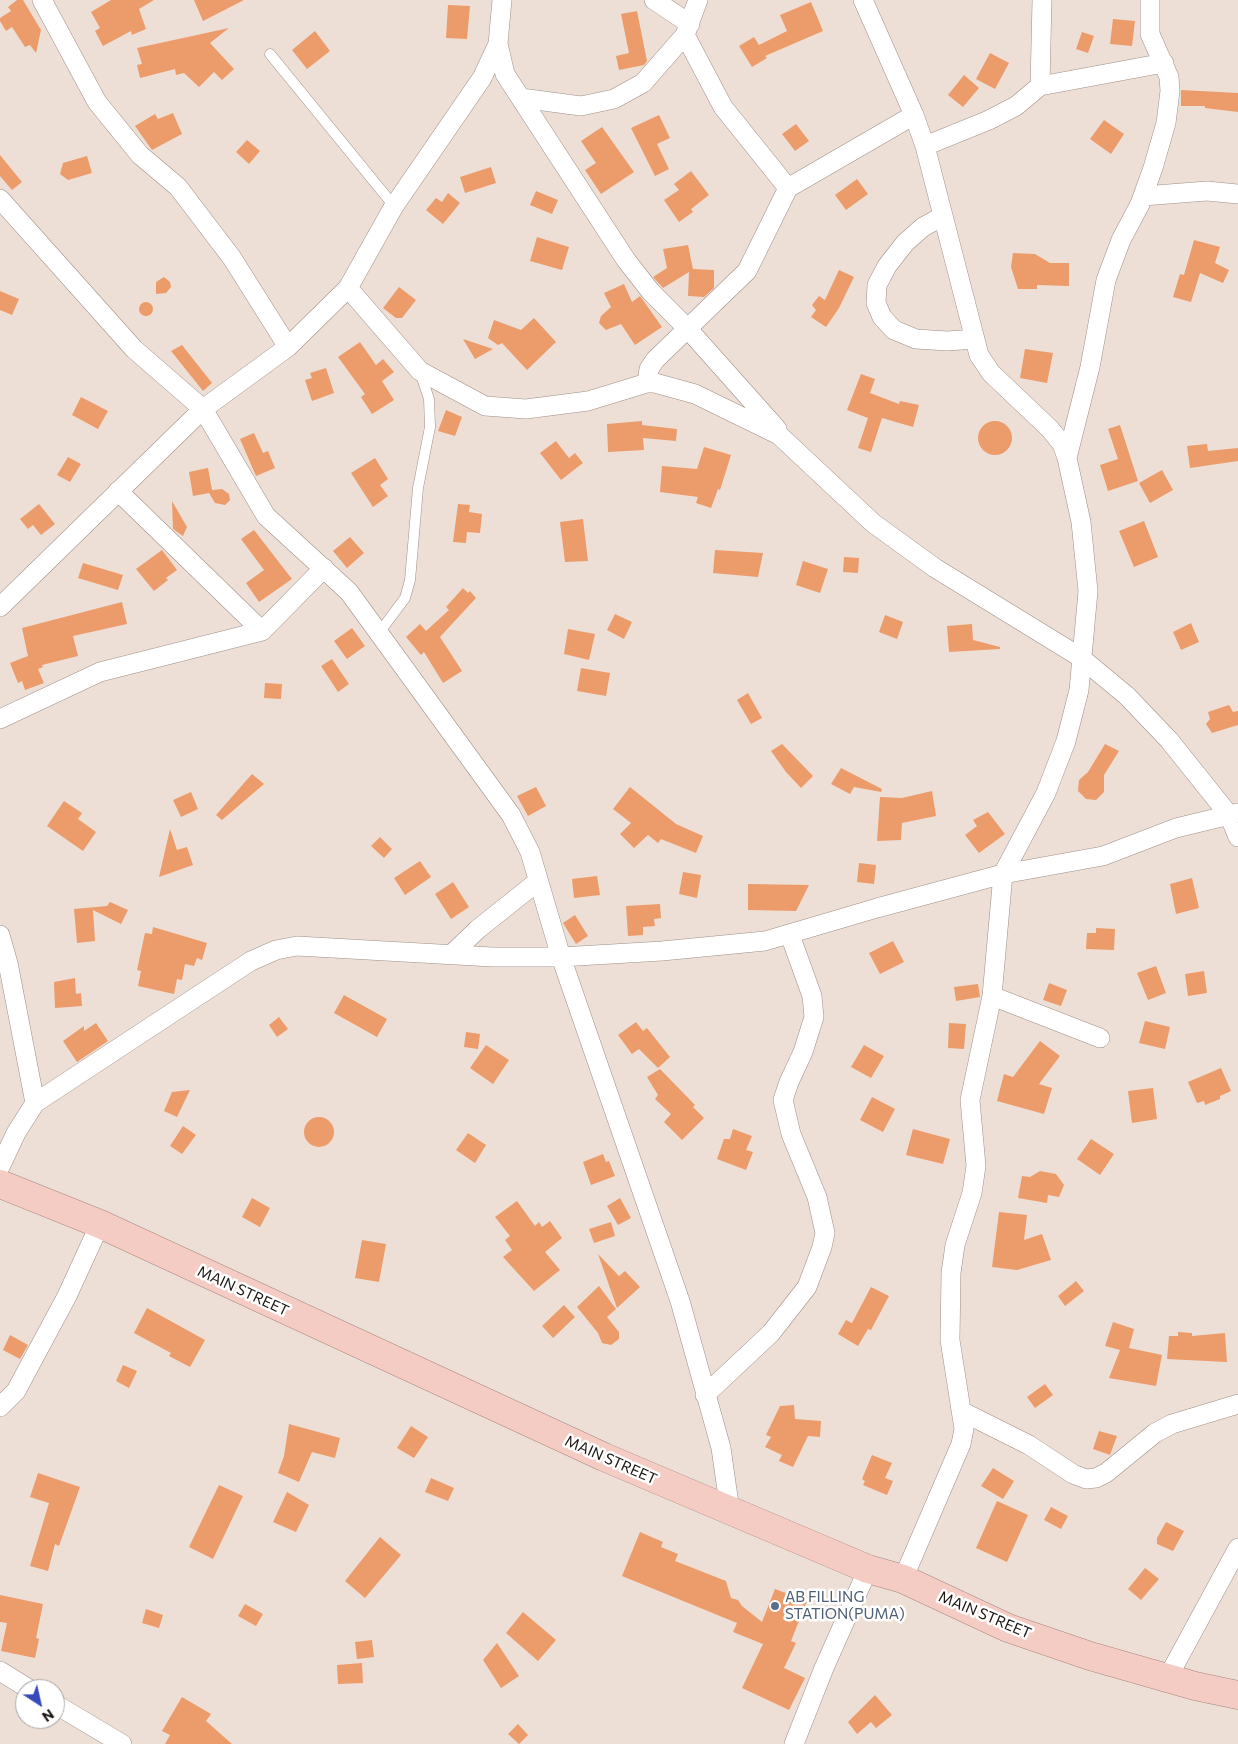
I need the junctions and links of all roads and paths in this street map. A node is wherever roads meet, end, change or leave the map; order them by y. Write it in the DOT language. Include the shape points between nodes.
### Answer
graph roads {
  1 [pos="42,0"];
  2 [pos="502,0"];
  3 [pos="654,0"];
  4 [pos="698,0"];
  5 [pos="863,0"];
  6 [pos="1042,0"];
  7 [pos="1150,0"];
  8 [pos="688,29"];
  9 [pos="498,44"];
  10 [pos="270,54"];
  11 [pos="1164,63"];
  12 [pos="1040,86"];
  13 [pos="521,98"];
  14 [pos="914,115"];
  15 [pos="925,146"];
  16 [pos="788,188"];
  17 [pos="1238,194"];
  18 [pos="1143,196"];
  19 [pos="0,199"];
  20 [pos="394,206"];
  21 [pos="944,216"];
  22 [pos="348,288"];
  23 [pos="688,328"];
  24 [pos="975,339"];
  25 [pos="288,347"];
  26 [pos="420,371"];
  27 [pos="647,383"];
  28 [pos="203,409"];
  29 [pos="790,444"];
  30 [pos="1067,458"];
  31 [pos="118,491"];
  32 [pos="324,568"];
  33 [pos="0,607"];
  34 [pos="262,631"];
  35 [pos="379,633"];
  36 [pos="1080,657"];
  37 [pos="0,719"];
  38 [pos="1233,814"];
  39 [pos="1238,837"];
  40 [pos="1003,874"];
  41 [pos="538,882"];
  42 [pos="0,935"];
  43 [pos="790,935"];
  44 [pos="453,953"];
  45 [pos="562,957"];
  46 [pos="992,996"];
  47 [pos="1100,1038"];
  48 [pos="35,1103"];
  49 [pos="0,1168"];
  50 [pos="0,1184"];
  51 [pos="100,1224"];
  52 [pos="705,1395"];
  53 [pos="1238,1404"];
  54 [pos="0,1407"];
  55 [pos="963,1412"];
  56 [pos="730,1511"];
  57 [pos="1238,1548"];
  58 [pos="868,1570"];
  59 [pos="903,1579"];
  60 [pos="0,1671"];
  61 [pos="1168,1677"];
  62 [pos="15,1680"];
  63 [pos="1238,1695"];
  64 [pos="65,1710"];
  65 [pos="122,1744"];
  66 [pos="794,1744"];
  1 -- 25 [label="street" via="96,102 140,155 178,187 232,258"];
  2 -- 9 [label="street"];
  3 -- 8 [label="street"];
  4 -- 8 [label="street"];
  5 -- 14 [label="street"];
  6 -- 12 [label="street"];
  7 -- 11 [label="street" via="1150,34"];
  8 -- 13 [label="street" via="643,83 614,99 580,106"];
  8 -- 16 [label="street" via="723,107"];
  9 -- 13 [label="street" via="505,74"];
  9 -- 20 [label="street" via="482,78"];
  10 -- 20 [label="lane"];
  11 -- 12 [label="street"];
  11 -- 18 [label="street" via="1170,92 1166,124"];
  12 -- 15 [label="street" via="1016,106 990,120"];
  13 -- 23 [label="street" via="626,260 650,292"];
  14 -- 15 [label="street"];
  14 -- 16 [label="street"];
  15 -- 21 [label="street"];
  16 -- 23 [label="street" via="747,271"];
  17 -- 18 [label="street" via="1207,191"];
  18 -- 30 [label="street" via="1106,280 1090,367"];
  19 -- 28 [label="street" via="134,349"];
  20 -- 22 [label="street"];
  21 -- 24 [label="street"];
  21 -- 24 [label="street" via="923,227 904,243 877,285 876,303 882,317 894,330 916,338"];
  22 -- 25 [label="street"];
  22 -- 26 [label="street"];
  23 -- 27 [label="street" via="656,360"];
  23 -- 29 [label="street"];
  24 -- 30 [label="street" via="984,365 1050,429 1062,444"];
  25 -- 28 [label="street"];
  26 -- 27 [label="street" via="485,406 526,409 588,401"];
  26 -- 35 [label="lane" via="429,399 430,427 418,488 410,580 405,598"];
  27 -- 29 [label="street" via="704,398 761,425"];
  28 -- 31 [label="street"];
  28 -- 32 [label="street" via="266,516"];
  29 -- 36 [label="street" via="873,523 935,568"];
  30 -- 36 [label="street" via="1087,569 1088,591"];
  31 -- 33 [label="street"];
  31 -- 34 [label="street"];
  32 -- 34 [label="street"];
  32 -- 35 [label="street" via="349,592"];
  34 -- 37 [label="street" via="100,672"];
  35 -- 41 [label="street" via="511,815 530,852"];
  36 -- 38 [label="street" via="1149,718"];
  36 -- 40 [label="street" via="1079,690 1066,741 1046,793"];
  38 -- 39 [label="street"];
  38 -- 40 [label="street" via="1176,828 1103,856"];
  40 -- 43 [label="street"];
  40 -- 46 [label="street"];
  41 -- 44 [label="street"];
  41 -- 45 [label="street"];
  42 -- 48 [label="street"];
  43 -- 45 [label="street" via="765,941 662,952"];
  43 -- 52 [label="street" via="812,996 814,1017 804,1052 783,1100 791,1134 817,1197 825,1233 807,1287 771,1333"];
  44 -- 45 [label="street" via="492,957"];
  44 -- 48 [label="street" via="297,946 276,950 225,978"];
  45 -- 52 [label="street" via="680,1301"];
  46 -- 47 [label="street"];
  46 -- 55 [label="street" via="970,1100 976,1166 951,1273 950,1340"];
  48 -- 49 [label="street" via="16,1133"];
  50 -- 51 [label="highway, MAIN STREET"];
  51 -- 54 [label="street" via="68,1296 16,1391"];
  51 -- 56 [label="highway, MAIN STREET" via="586,1449"];
  52 -- 56 [label="street" via="721,1448"];
  53 -- 55 [label="street" via="1172,1424 1155,1433 1106,1473 1086,1479"];
  55 -- 59 [label="street" via="961,1444"];
  56 -- 58 [label="highway, MAIN STREET"];
  57 -- 61 [label="street"];
  58 -- 59 [label="highway, MAIN STREET"];
  58 -- 66 [label="street"];
  59 -- 61 [label="highway, MAIN STREET" via="1008,1628 1090,1656"];
  60 -- 62 [label="street"];
  61 -- 63 [label="highway, MAIN STREET"];
  64 -- 65 [label="street"];
}
